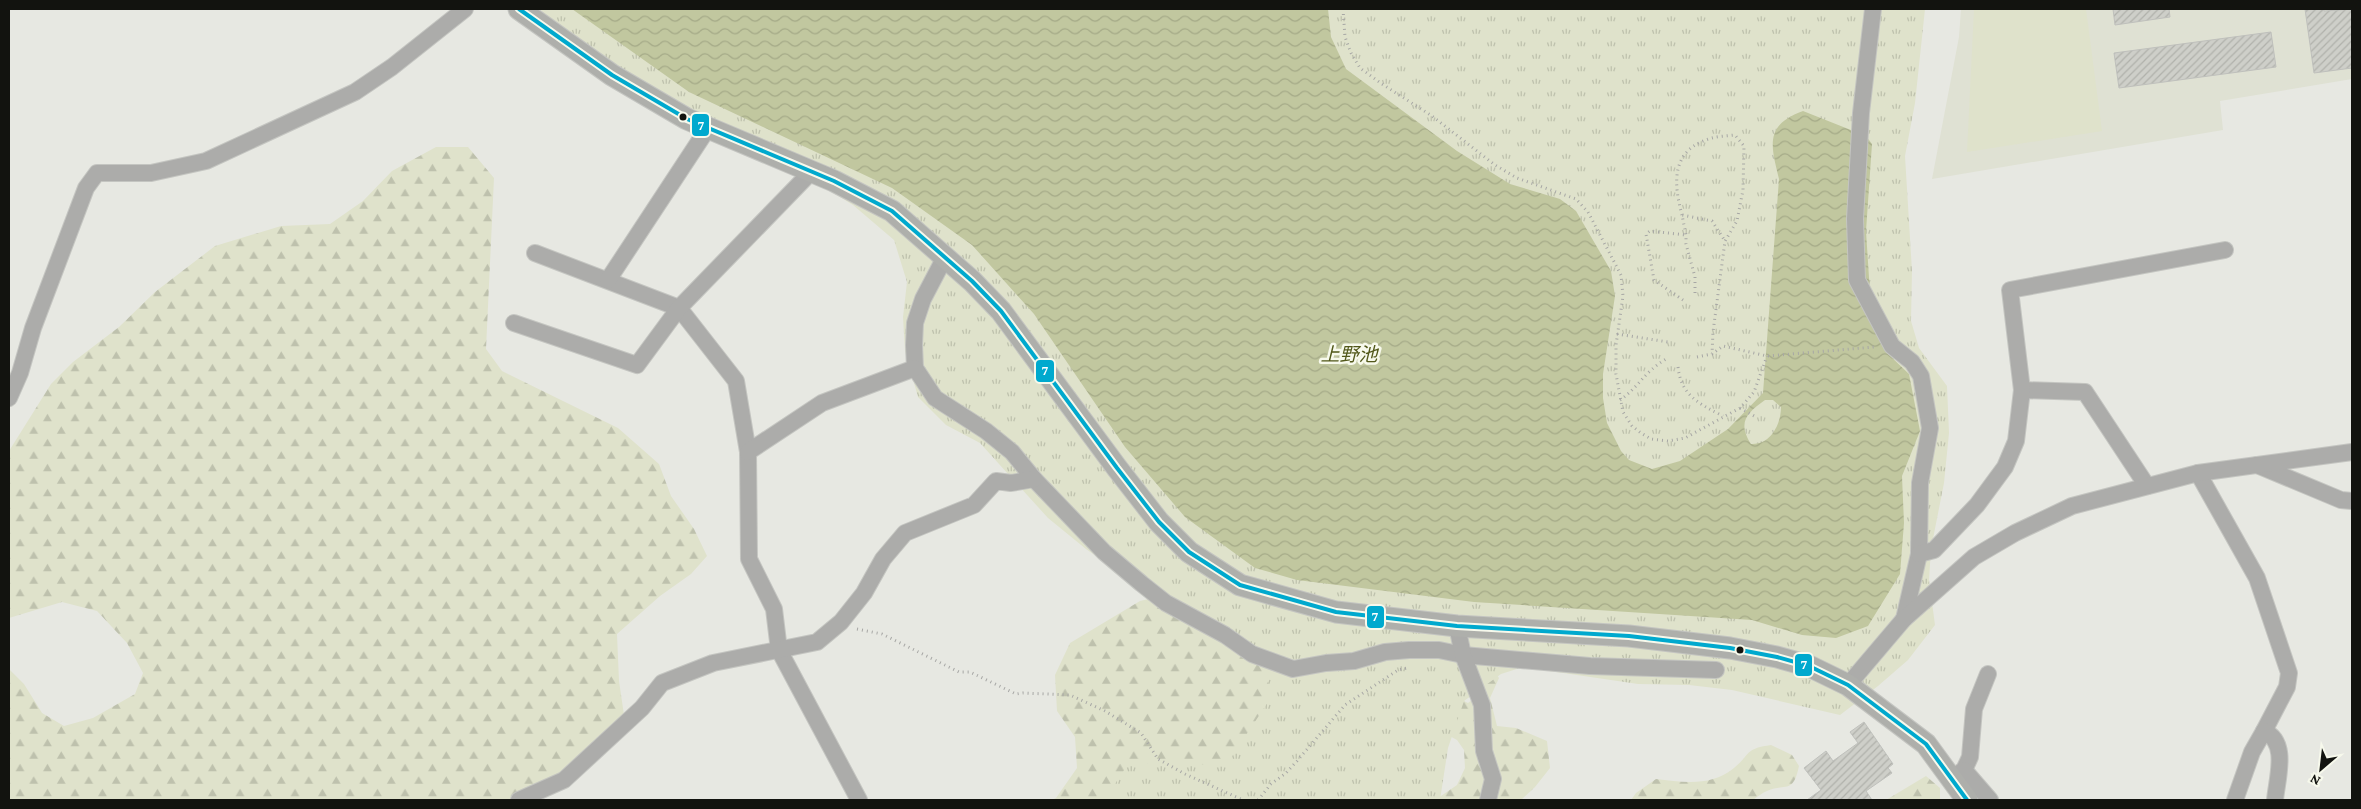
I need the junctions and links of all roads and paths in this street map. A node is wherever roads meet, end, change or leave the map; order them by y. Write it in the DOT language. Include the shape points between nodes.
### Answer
graph roads {
  1 [pos="465,9"];
  2 [pos="519,9"];
  3 [pos="1343,9"];
  4 [pos="1873,9"];
  5 [pos="536,16"];
  6 [pos="708,128"];
  7 [pos="812,172"];
  8 [pos="1682,215"];
  9 [pos="1686,235"];
  10 [pos="1725,241"];
  11 [pos="2225,250"];
  12 [pos="535,253"];
  13 [pos="945,257"];
  14 [pos="608,280"];
  15 [pos="1695,293"];
  16 [pos="1683,300"];
  17 [pos="679,308"];
  18 [pos="514,323"];
  19 [pos="1617,334"];
  20 [pos="1668,342"];
  21 [pos="1892,346"];
  22 [pos="1712,354"];
  23 [pos="1767,356"];
  24 [pos="1697,357"];
  25 [pos="1666,359"];
  26 [pos="1678,366"];
  27 [pos="916,368"];
  28 [pos="2022,390"];
  29 [pos="9,398"];
  30 [pos="1620,400"];
  31 [pos="1740,408"];
  32 [pos="1723,416"];
  33 [pos="1756,417"];
  34 [pos="748,452"];
  35 [pos="2352,452"];
  36 [pos="2257,465"];
  37 [pos="2198,473"];
  38 [pos="1034,479"];
  39 [pos="2146,486"];
  40 [pos="2352,501"];
  41 [pos="1919,554"];
  42 [pos="1904,619"];
  43 [pos="841,622"];
  44 [pos="1457,626"];
  45 [pos="779,650"];
  46 [pos="1463,655"];
  47 [pos="1414,666"];
  48 [pos="1716,670"];
  49 [pos="1988,674"];
  50 [pos="1848,685"];
  51 [pos="2264,731"];
  52 [pos="1958,774"];
  53 [pos="519,800"];
  54 [pos="859,800"];
  55 [pos="1243,800"];
  56 [pos="1258,800"];
  57 [pos="1488,800"];
  58 [pos="1967,800"];
  59 [pos="1990,800"];
  60 [pos="2235,800"];
  61 [pos="2275,800"];
  1 -- 29 [label="street" via="392,67 354,92 206,161 151,173 98,173 86,188"];
  2 -- 5 [label="main road"];
  3 -- 19 [label="path" via="1345,36 1360,68 1432,116 1495,165 1517,178 1576,199 1588,212 1621,275 1623,296"];
  4 -- 21 [label="street" via="1861,113 1856,200 1857,280"];
  5 -- 6 [label="main road" via="612,75"];
  6 -- 7 [label="main road"];
  6 -- 14 [label="street"];
  7 -- 13 [label="main road" via="892,212"];
  7 -- 17 [label="street"];
  8 -- 9 [label="path"];
  8 -- 10 [label="path" via="1712,221"];
  8 -- 10 [label="path" via="1675,181 1682,158 1694,146 1712,138 1735,135 1744,146 1743,190 1737,221"];
  9 -- 15 [label="path"];
  9 -- 16 [label="path" via="1650,231 1646,234 1654,280"];
  10 -- 22 [label="path"];
  11 -- 28 [label="street" via="2010,290"];
  12 -- 14 [label="street"];
  13 -- 27 [label="street" via="922,299 915,324"];
  13 -- 44 [label="main road" via="1001,311 1116,468 1189,552 1240,585 1288,600 1336,612"];
  14 -- 17 [label="street"];
  17 -- 18 [label="street" via="637,365"];
  17 -- 34 [label="street" via="736,381"];
  19 -- 20 [label="path"];
  19 -- 30 [label="path" via="1616,374"];
  21 -- 23 [label="path"];
  21 -- 41 [label="street" via="1912,362 1921,376 1930,428 1920,483"];
  22 -- 23 [label="path" via="1723,346"];
  22 -- 24 [label="path"];
  23 -- 31 [label="path" via="1754,392"];
  25 -- 30 [label="path" via="1652,368 1636,388"];
  26 -- 32 [label="path" via="1680,380 1695,401"];
  27 -- 34 [label="street" via="822,403"];
  27 -- 38 [label="street" via="935,398 1012,452"];
  28 -- 39 [label="street" via="2085,392"];
  28 -- 41 [label="street" via="2016,441 2005,467 1977,505 1934,550"];
  30 -- 32 [label="path" via="1632,426 1651,439 1685,438"];
  31 -- 32 [label="path"];
  31 -- 33 [label="path"];
  34 -- 45 [label="street" via="749,559 774,609"];
  35 -- 36 [label="street"];
  36 -- 37 [label="street"];
  36 -- 40 [label="street" via="2341,500"];
  37 -- 39 [label="street"];
  37 -- 51 [label="street" via="2257,578 2289,673 2287,687"];
  38 -- 43 [label="street" via="1011,483 996,481 974,504 905,533 883,559 864,593"];
  38 -- 46 [label="street" via="1104,552 1166,603 1225,635 1252,654 1292,669 1409,650 1439,650"];
  39 -- 42 [label="street" via="2072,506 2015,533 1974,557"];
  41 -- 42 [label="street"];
  42 -- 50 [label="street"];
  43 -- 45 [label="street" via="817,642"];
  43 -- 55 [label="path" via="882,634 960,672 970,672 1016,694 1070,695 1141,733 1158,759 1170,767"];
  44 -- 46 [label="street"];
  44 -- 50 [label="main road" via="1628,636 1730,648 1809,666"];
  45 -- 53 [label="street" via="713,663 662,683 642,708 564,780"];
  45 -- 54 [label="street"];
  46 -- 48 [label="street" via="1590,666"];
  46 -- 57 [label="street" via="1482,705 1484,751 1493,779"];
  47 -- 56 [label="path" via="1398,670 1344,705 1298,761"];
  49 -- 52 [label="street" via="1974,709 1970,757"];
  50 -- 52 [label="main road" via="1926,744"];
  51 -- 60 [label="street" via="2252,752"];
  51 -- 61 [label="street" via="2273,735 2280,746"];
  52 -- 58 [label="main road"];
  52 -- 59 [label="street"];
}
